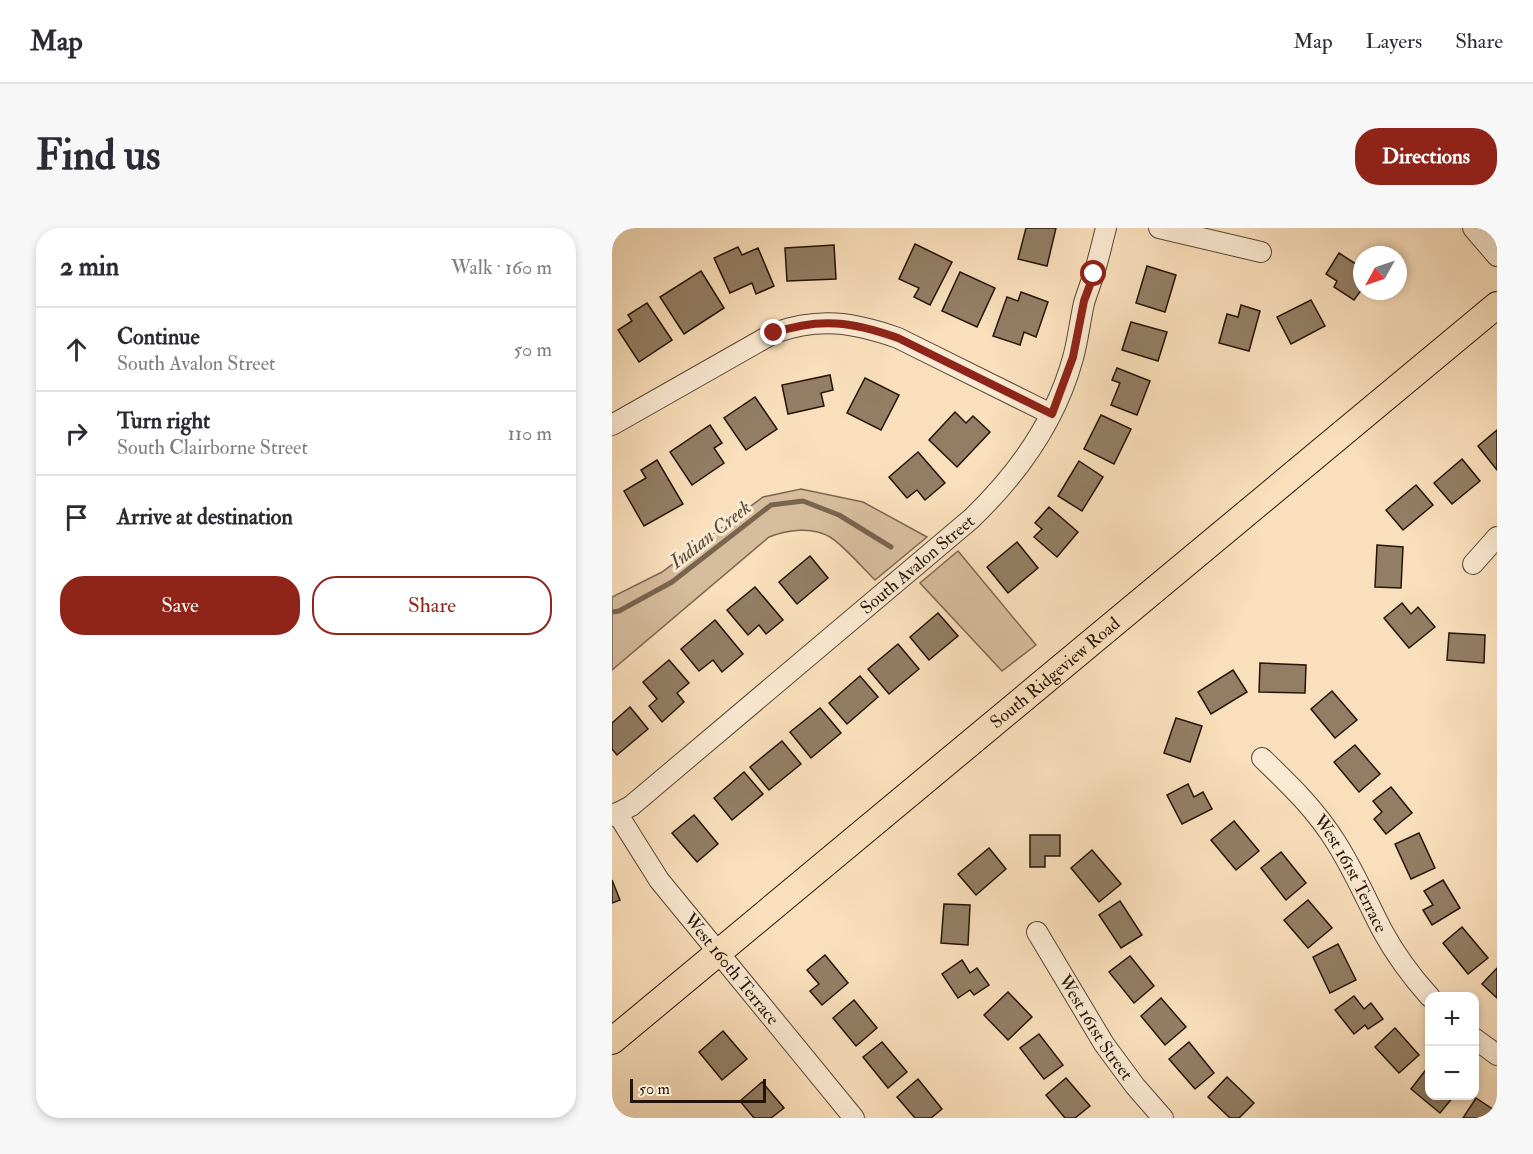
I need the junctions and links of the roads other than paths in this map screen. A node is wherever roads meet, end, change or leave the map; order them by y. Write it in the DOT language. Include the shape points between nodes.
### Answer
graph roads {
  1 [pos="1106,228"];
  2 [pos="1159,228"];
  3 [pos="1473,228"];
  4 [pos="1261,252"];
  5 [pos="1497,256"];
  6 [pos="1497,305"];
  7 [pos="1052,414"];
  8 [pos="612,425"];
  9 [pos="1497,537"];
  10 [pos="1473,564"];
  11 [pos="1262,758"];
  12 [pos="615,815"];
  13 [pos="1037,932"];
  14 [pos="718,951"];
  15 [pos="1426,992"];
  16 [pos="612,1041"];
  17 [pos="1479,1042"];
  18 [pos="1497,1055"];
  19 [pos="854,1118"];
  20 [pos="1163,1118"];
  1 -- 7 [label="street, South Avalon Street" via="1084,301 1073,357"];
  2 -- 4 [label="street"];
  3 -- 5 [label="street"];
  6 -- 14 [label="main road, South Ridgeview Road"];
  7 -- 8 [label="street" via="898,338 871,328 822,323 796,325 774,333"];
  7 -- 12 [label="street, South Avalon Street" via="1016,470 971,519 631,806"];
  9 -- 10 [label="street"];
  11 -- 15 [label="street, West 161st Terrace" via="1320,819 1395,952"];
  12 -- 14 [label="street, West 160th Terrace" via="659,880"];
  13 -- 20 [label="street, West 161st Street" via="1104,1044"];
  14 -- 16 [label="main road, South Ridgeview Road"];
  14 -- 19 [label="street, West 160th Terrace"];
  17 -- 18 [label="street"];
}
